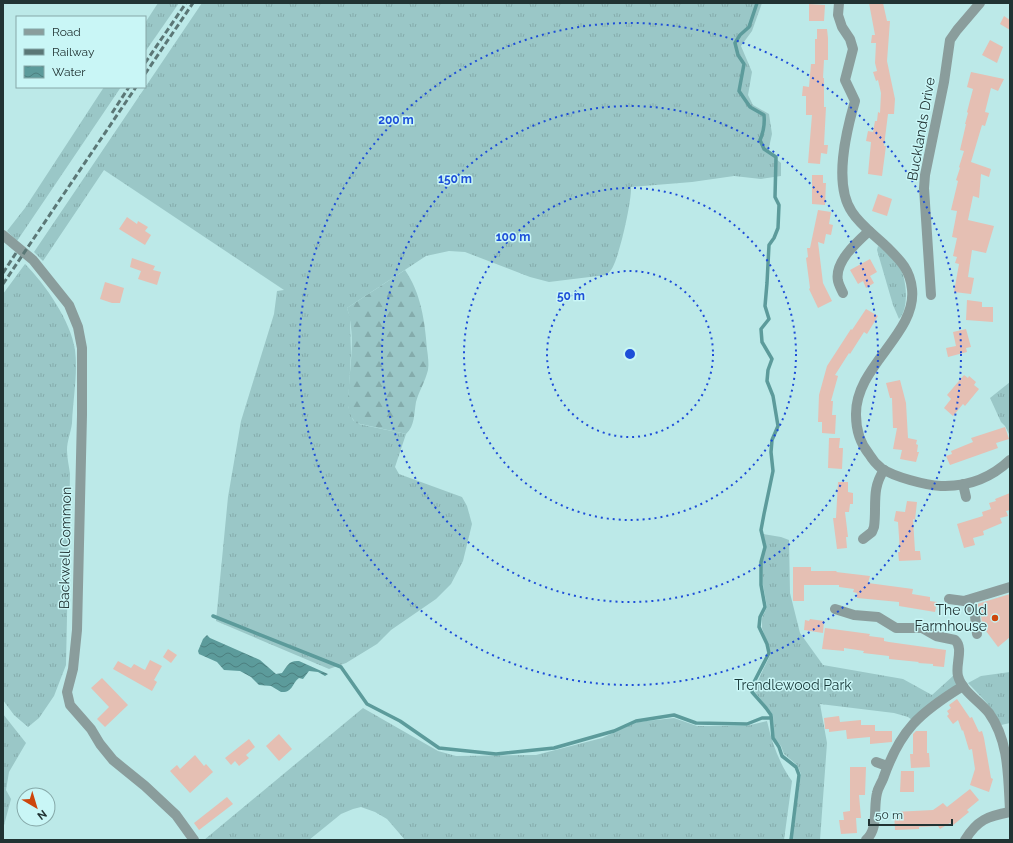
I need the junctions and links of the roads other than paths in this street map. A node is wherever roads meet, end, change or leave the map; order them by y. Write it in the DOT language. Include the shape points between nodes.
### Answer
graph roads {
  1 [pos="839,3"];
  2 [pos="980,3"];
  3 [pos="869,230"];
  4 [pos="3,235"];
  5 [pos="843,293"];
  6 [pos="931,295"];
  7 [pos="1010,460"];
  8 [pos="884,470"];
  9 [pos="963,484"];
  10 [pos="966,497"];
  11 [pos="862,539"];
  12 [pos="1010,587"];
  13 [pos="949,599"];
  14 [pos="968,600"];
  15 [pos="835,609"];
  16 [pos="977,634"];
  17 [pos="963,686"];
  18 [pos="876,762"];
  19 [pos="887,766"];
  20 [pos="1010,811"];
  21 [pos="194,840"];
  22 [pos="866,840"];
  23 [pos="965,840"];
  1 -- 3 [label="street" via="838,15 853,49 844,80 855,101 844,152 842,186 850,209"];
  2 -- 6 [label="street, Bucklands Drive" via="950,40 925,175"];
  3 -- 5 [label="street" via="844,256 838,272 838,281"];
  3 -- 8 [label="street" via="907,269 912,290 908,316 868,376 856,402 856,424 862,443"];
  4 -- 21 [label="street, Backwell Common" via="33,260 69,306 78,327 82,348 77,630 74,669 67,692 70,705 113,760 176,816"];
  7 -- 9 [label="street" via="990,476"];
  8 -- 9 [label="street" via="910,480 935,485"];
  8 -- 11 [label="street" via="876,486 874,527 872,532"];
  9 -- 10 [label="street"];
  12 -- 14 [label="street"];
  13 -- 14 [label="street"];
  14 -- 16 [label="street" via="975,616"];
  15 -- 17 [label="street" via="878,618 896,628 924,628 936,636 956,641 959,648 957,671"];
  17 -- 19 [label="street" via="913,723 898,743"];
  17 -- 20 [label="street" via="990,715 1002,739"];
  18 -- 19 [label="street"];
  19 -- 22 [label="street" via="877,793 876,816"];
  20 -- 23 [label="street" via="984,819 973,828"];
}
